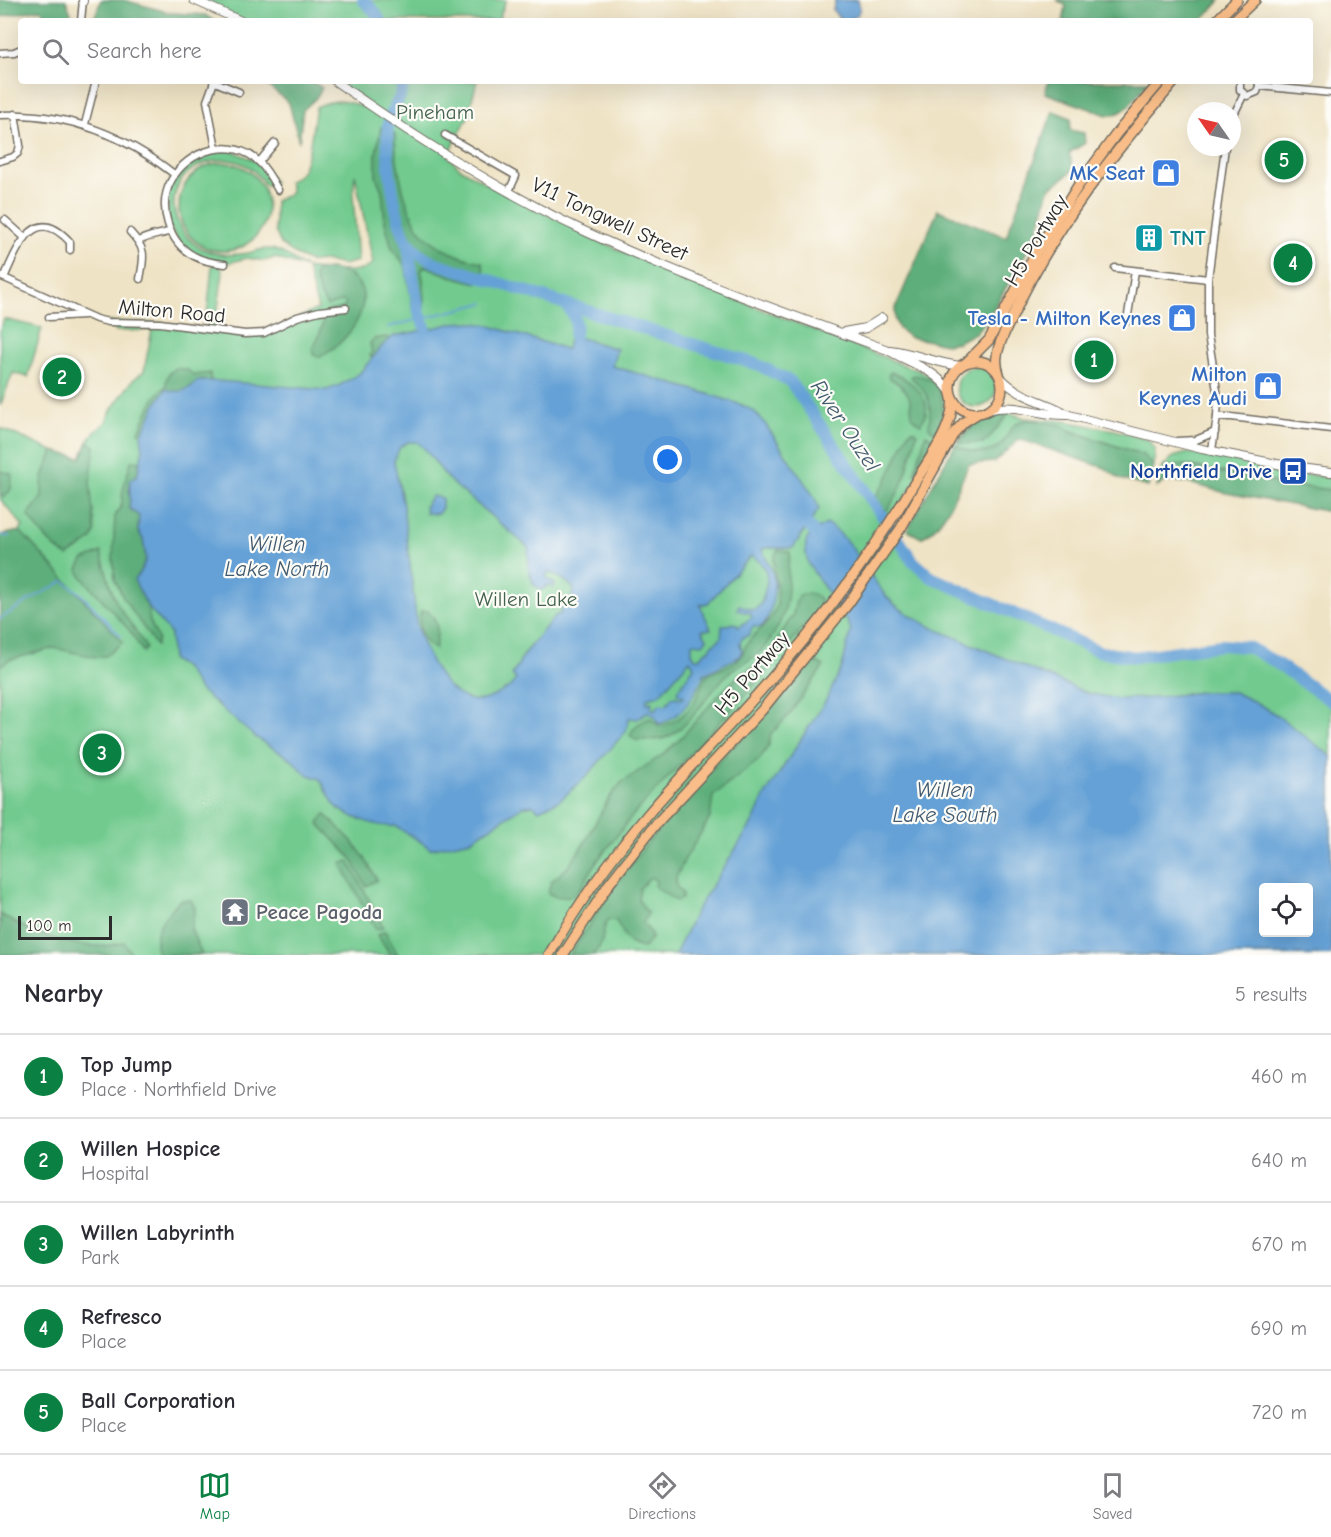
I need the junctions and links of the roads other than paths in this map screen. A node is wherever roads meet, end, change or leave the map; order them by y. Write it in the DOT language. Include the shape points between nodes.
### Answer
graph roads {
  1 [pos="83,0"];
  2 [pos="194,0"];
  3 [pos="1237,0"];
  4 [pos="1255,0"];
  5 [pos="81,18"];
  6 [pos="234,18"];
  7 [pos="1219,18"];
  8 [pos="1237,18"];
  9 [pos="18,50"];
  10 [pos="0,53"];
  11 [pos="95,84"];
  12 [pos="212,84"];
  13 [pos="220,84"];
  14 [pos="339,84"];
  15 [pos="1158,84"];
  16 [pos="1173,84"];
  17 [pos="1240,84"];
  18 [pos="1259,84"];
  19 [pos="239,92"];
  20 [pos="1331,93"];
  21 [pos="1244,94"];
  22 [pos="1240,102"];
  23 [pos="15,114"];
  24 [pos="0,115"];
  25 [pos="85,124"];
  26 [pos="445,135"];
  27 [pos="275,143"];
  28 [pos="216,148"];
  29 [pos="1224,156"];
  30 [pos="0,161"];
  31 [pos="259,162"];
  32 [pos="174,174"];
  33 [pos="278,190"];
  34 [pos="509,191"];
  35 [pos="5,220"];
  36 [pos="171,231"];
  37 [pos="130,232"];
  38 [pos="25,238"];
  39 [pos="139,241"];
  40 [pos="70,250"];
  41 [pos="225,264"];
  42 [pos="1115,268"];
  43 [pos="1135,271"];
  44 [pos="2,277"];
  45 [pos="140,279"];
  46 [pos="1208,279"];
  47 [pos="346,308"];
  48 [pos="87,315"];
  49 [pos="49,317"];
  50 [pos="882,318"];
  51 [pos="1127,321"];
  52 [pos="843,332"];
  53 [pos="888,350"];
  54 [pos="964,364"];
  55 [pos="999,375"];
  56 [pos="951,394"];
  57 [pos="984,411"];
  58 [pos="1069,415"];
  59 [pos="1217,417"];
  60 [pos="1331,429"];
  61 [pos="950,431"];
  62 [pos="1215,432"];
  63 [pos="1170,441"];
  64 [pos="942,445"];
  65 [pos="1212,450"];
  66 [pos="1331,472"];
  67 [pos="549,955"];
  68 [pos="563,955"];
  1 -- 5 [label="street"];
  2 -- 6 [label="street"];
  3 -- 7 [label="main road"];
  4 -- 8 [label="main road"];
  9 -- 10 [label="street"];
  11 -- 25 [label="street"];
  12 -- 28 [label="street" via="207,101"];
  13 -- 19 [label="street"];
  14 -- 34 [label="street, V11 Tongwell Street" via="462,165"];
  15 -- 54 [label="main road, H5 Portway" via="1078,186 1031,261 989,340"];
  16 -- 55 [label="main road, H5 Portway" via="1117,151 1050,248 1002,339 997,356"];
  17 -- 21 [label="street"];
  18 -- 20 [label="street"];
  18 -- 21 [label="street" via="1254,94"];
  21 -- 22 [label="street"];
  23 -- 24 [label="street"];
  23 -- 25 [label="street" via="44,115"];
  23 -- 30 [label="street" via="18,153"];
  25 -- 32 [label="street" via="151,155"];
  26 -- 34 [label="street" via="516,176"];
  27 -- 31 [label="street"];
  28 -- 31 [label="street" via="237,151"];
  28 -- 32 [label="street" via="195,155"];
  29 -- 46 [label="street"];
  31 -- 33 [label="street"];
  32 -- 36 [label="street" via="165,204"];
  34 -- 52 [label="street, V11 Tongwell Street" via="654,261"];
  35 -- 38 [label="street"];
  36 -- 39 [label="street"];
  36 -- 41 [label="street" via="190,254"];
  37 -- 39 [label="street"];
  38 -- 40 [label="street" via="45,224 62,232 70,242"];
  38 -- 44 [label="street"];
  39 -- 45 [label="street" via="144,252"];
  42 -- 43 [label="street"];
  43 -- 46 [label="street"];
  43 -- 51 [label="street"];
  44 -- 48 [label="street, Milton Road"];
  46 -- 59 [label="street" via="1208,326"];
  47 -- 48 [label="street, Milton Road" via="319,311 264,333 245,334 160,323 108,322"];
  48 -- 49 [label="street"];
  50 -- 52 [label="street" via="866,328"];
  52 -- 53 [label="street, V11 Tongwell Street"];
  53 -- 54 [label="street, V11 Tongwell Street" via="946,364"];
  53 -- 56 [label="street, V11 Tongwell Street" via="932,372"];
  54 -- 55 [label="main road" via="985,362"];
  54 -- 56 [label="main road" via="952,377"];
  55 -- 57 [label="main road" via="1000,395"];
  55 -- 58 [label="street" via="1017,393"];
  56 -- 57 [label="main road" via="963,410"];
  56 -- 61 [label="main road, H5 Portway"];
  57 -- 58 [label="street" via="1011,406"];
  57 -- 61 [label="main road, H5 Portway"];
  58 -- 63 [label="street"];
  59 -- 60 [label="street"];
  59 -- 62 [label="street"];
  61 -- 64 [label="main road, H5 Portway"];
  62 -- 63 [label="street" via="1196,440"];
  62 -- 65 [label="street"];
  63 -- 65 [label="street"];
  64 -- 67 [label="main road, H5 Portway" via="813,629 647,816 600,876"];
  64 -- 68 [label="main road, H5 Portway" via="911,511 824,636 762,710 655,825 609,884"];
  65 -- 66 [label="street"];
}
